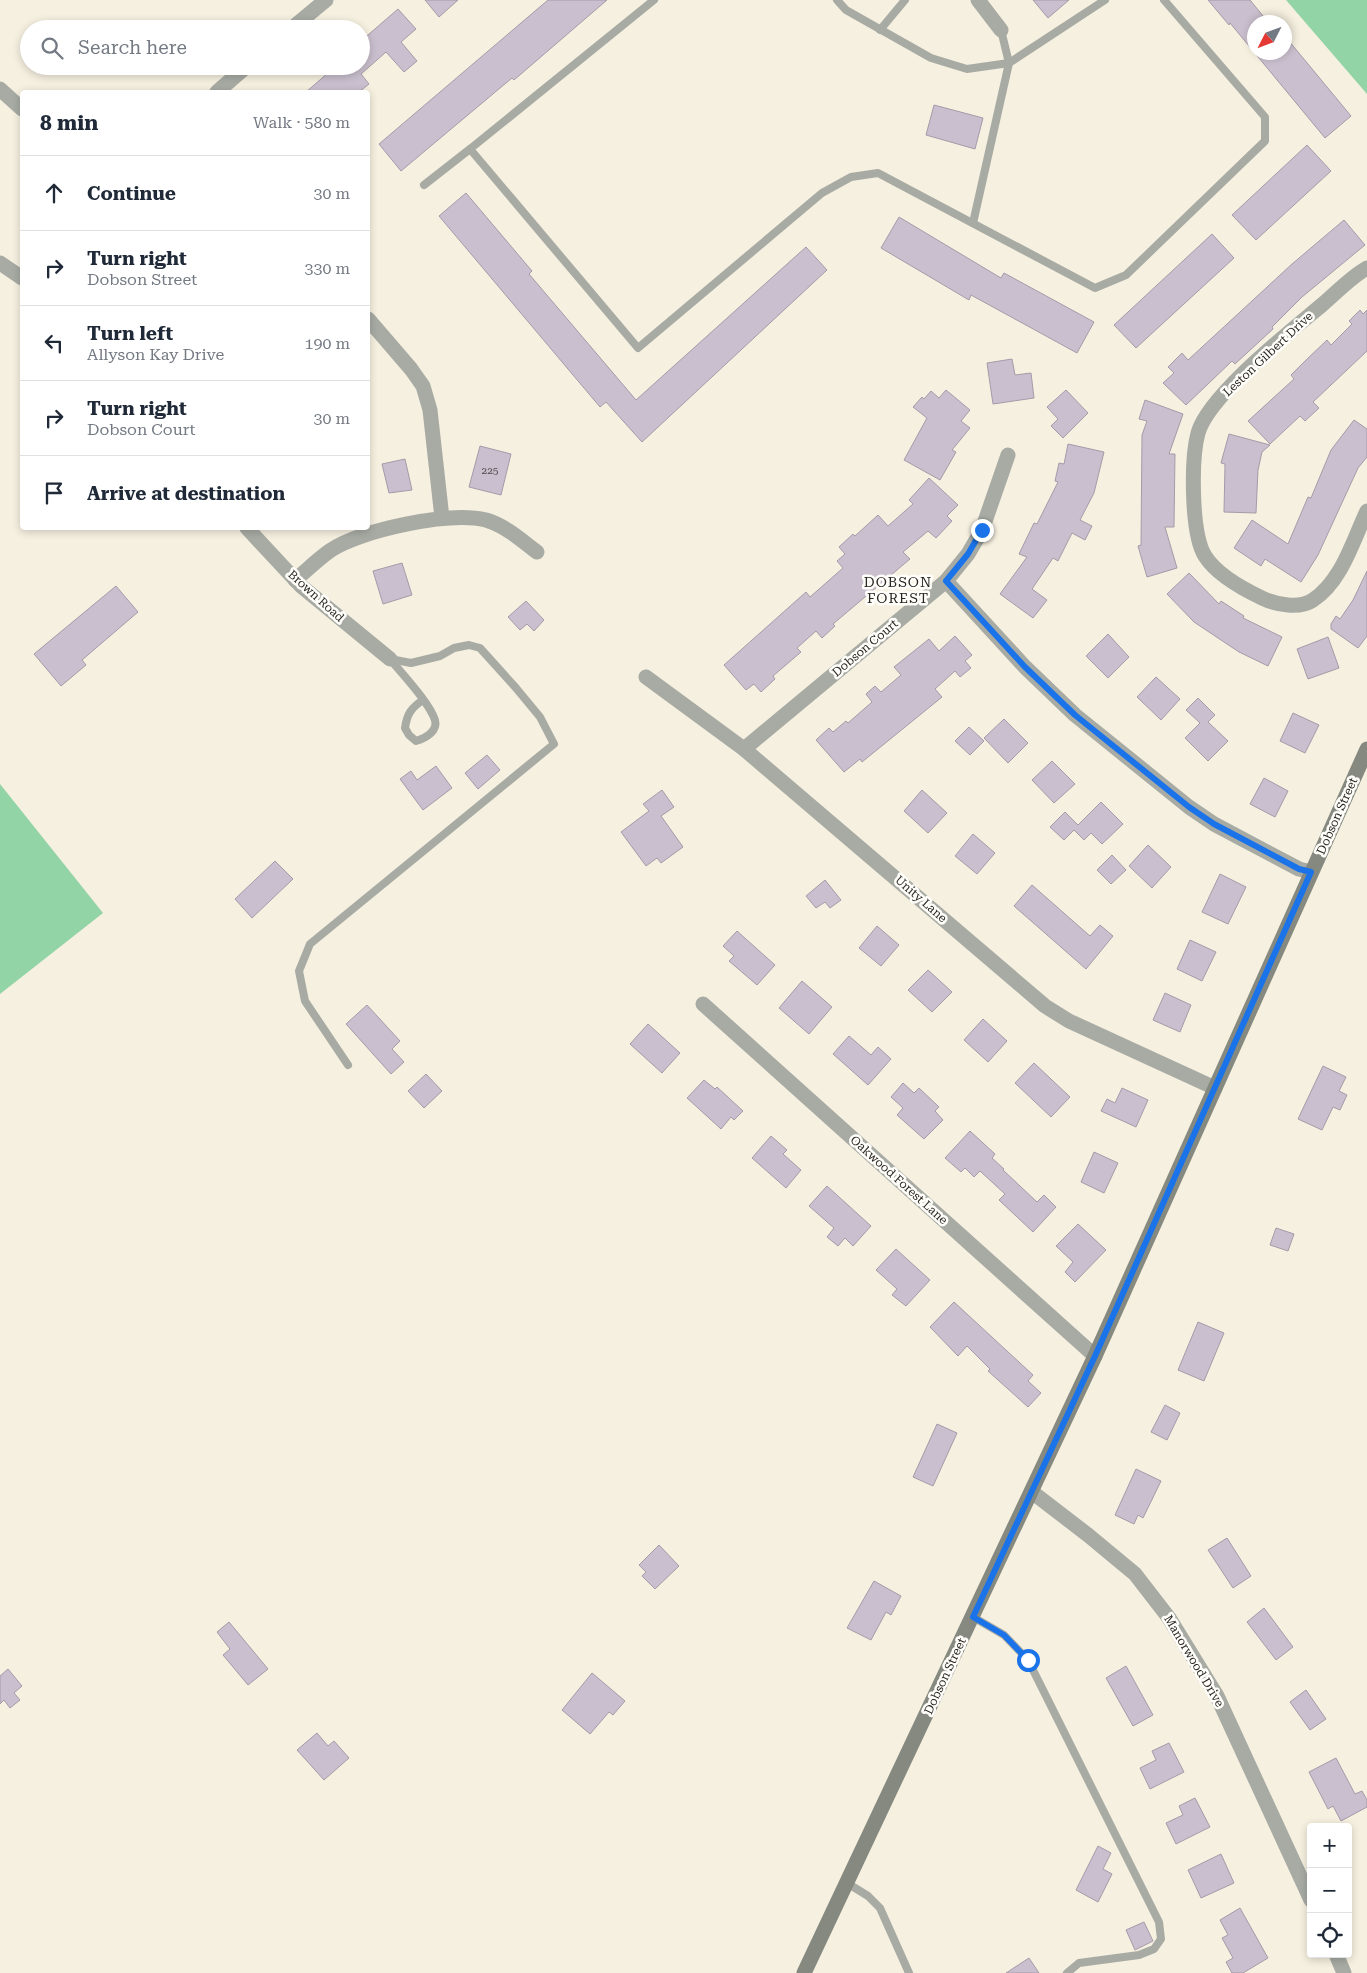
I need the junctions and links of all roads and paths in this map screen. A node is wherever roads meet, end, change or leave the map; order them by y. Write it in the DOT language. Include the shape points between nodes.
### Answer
graph roads {
  1 [pos="326,0"];
  2 [pos="654,0"];
  3 [pos="837,0"];
  4 [pos="905,0"];
  5 [pos="978,0"];
  6 [pos="1105,0"];
  7 [pos="1164,0"];
  8 [pos="302,20"];
  9 [pos="880,30"];
  10 [pos="1001,30"];
  11 [pos="1009,62"];
  12 [pos="237,75"];
  13 [pos="0,89"];
  14 [pos="219,90"];
  15 [pos="20,107"];
  16 [pos="470,149"];
  17 [pos="424,185"];
  18 [pos="973,223"];
  19 [pos="0,262"];
  20 [pos="1367,268"];
  21 [pos="20,277"];
  22 [pos="370,321"];
  23 [pos="1008,455"];
  24 [pos="1367,511"];
  25 [pos="442,518"];
  26 [pos="250,530"];
  27 [pos="537,552"];
  28 [pos="295,580"];
  29 [pos="946,581"];
  30 [pos="390,659"];
  31 [pos="646,677"];
  32 [pos="423,700"];
  33 [pos="744,749"];
  34 [pos="1367,749"];
  35 [pos="1311,872"];
  36 [pos="703,1004"];
  37 [pos="348,1065"];
  38 [pos="1215,1088"];
  39 [pos="1095,1356"];
  40 [pos="1032,1492"];
  41 [pos="973,1617"];
  42 [pos="847,1883"];
  43 [pos="1307,1891"];
  44 [pos="1338,1958"];
  45 [pos="804,1973"];
  46 [pos="909,1973"];
  47 [pos="1067,1973"];
  48 [pos="1344,1973"];
  1 -- 8 [label="street"];
  2 -- 16 [label="lane"];
  3 -- 9 [label="lane" via="846,10"];
  4 -- 9 [label="lane"];
  5 -- 10 [label="street"];
  6 -- 11 [label="lane"];
  7 -- 18 [label="lane" via="1266,117 1265,141 1126,275 1095,288"];
  9 -- 11 [label="lane" via="931,58 967,69"];
  10 -- 11 [label="lane"];
  11 -- 18 [label="lane"];
  12 -- 14 [label="street"];
  13 -- 15 [label="street"];
  16 -- 17 [label="lane"];
  16 -- 18 [label="lane" via="638,348 822,193 852,177 878,173"];
  19 -- 21 [label="street"];
  20 -- 24 [label="street, Leston Gilbert Drive" via="1233,384 1204,419 1193,462 1198,530 1206,558 1222,574 1267,600 1304,604 1323,592 1333,581"];
  22 -- 25 [label="street" via="422,386 430,410"];
  23 -- 29 [label="street, Dobson Court" via="982,530"];
  25 -- 27 [label="street" via="486,520 511,531"];
  25 -- 28 [label="street" via="379,530 346,542 331,550"];
  26 -- 28 [label="street, Brown Road"];
  28 -- 30 [label="street, Brown Road"];
  29 -- 33 [label="street, Dobson Court"];
  29 -- 35 [label="street" via="1025,667 1075,715 1174,795 1214,824 1299,869"];
  30 -- 32 [label="lane"];
  30 -- 37 [label="lane" via="411,663 440,656 454,648 469,645 480,648 540,717 554,744 310,944 299,971 305,1001"];
  31 -- 33 [label="street, Unity Lane"];
  32 -- 32 [label="lane" via="435,721 434,730 426,738 416,741 405,728 407,716 413,706"];
  33 -- 38 [label="street, Unity Lane" via="1045,1006 1069,1021"];
  34 -- 35 [label="street, Dobson Street"];
  35 -- 38 [label="street, Dobson Street"];
  36 -- 39 [label="street, Oakwood Forest Lane"];
  38 -- 39 [label="street, Dobson Street"];
  39 -- 40 [label="street, Dobson Street"];
  40 -- 41 [label="street, Dobson Street"];
  40 -- 43 [label="street, Manorwood Drive" via="1135,1574 1169,1618 1217,1696"];
  41 -- 42 [label="street, Dobson Street"];
  41 -- 47 [label="lane" via="1004,1635 1028,1660 1159,1922 1161,1939 1154,1949 1140,1955 1079,1963"];
  42 -- 45 [label="street, Dobson Street"];
  42 -- 46 [label="lane" via="880,1908"];
  44 -- 48 [label="street"];
}
